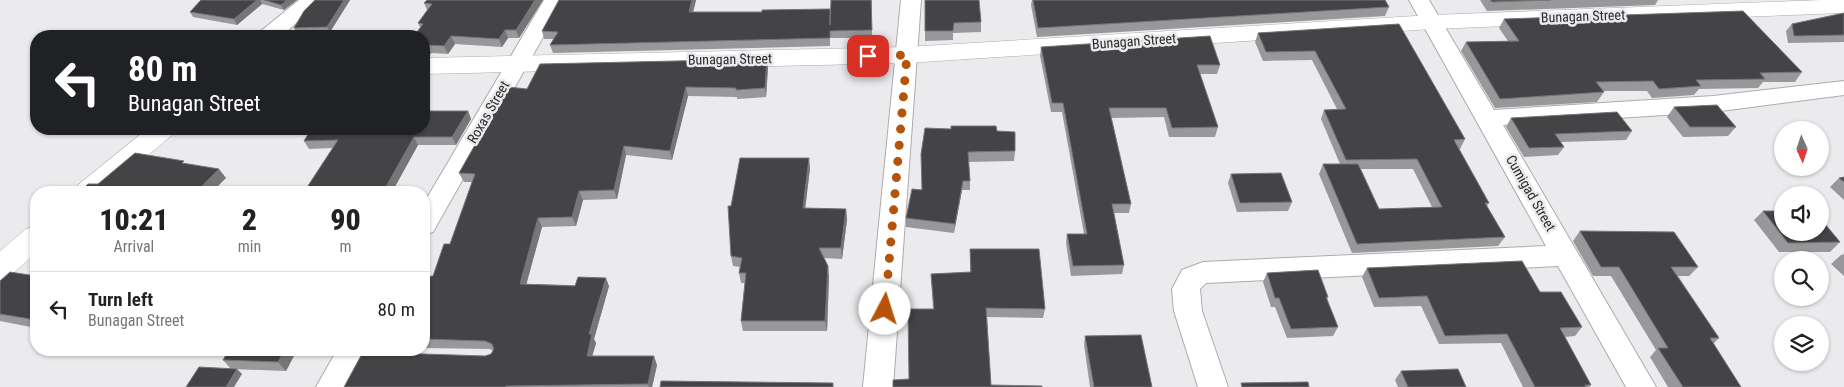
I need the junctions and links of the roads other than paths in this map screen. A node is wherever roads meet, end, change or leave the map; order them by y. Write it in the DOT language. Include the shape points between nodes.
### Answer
graph roads {
  1 [pos="311,0"];
  2 [pos="554,0"];
  3 [pos="911,0"];
  4 [pos="1419,0"];
  5 [pos="1844,6"];
  6 [pos="1432,22"];
  7 [pos="276,30"];
  8 [pos="907,55"];
  9 [pos="516,63"];
  10 [pos="430,66"];
  11 [pos="1844,88"];
  12 [pos="1488,118"];
  13 [pos="155,135"];
  14 [pos="95,186"];
  15 [pos="430,214"];
  16 [pos="30,242"];
  17 [pos="1566,255"];
  18 [pos="0,268"];
  19 [pos="349,356"];
  20 [pos="331,387"];
  21 [pos="878,387"];
  22 [pos="1213,387"];
  23 [pos="1641,387"];
  1 -- 7 [label="street"];
  2 -- 9 [label="street, Roxas Street"];
  3 -- 8 [label="street"];
  4 -- 6 [label="street, Cumigad Street"];
  5 -- 6 [label="main road, Bunagan Street"];
  6 -- 8 [label="main road, Bunagan Street"];
  6 -- 12 [label="street, Cumigad Street"];
  8 -- 9 [label="main road, Bunagan Street"];
  8 -- 21 [label="street"];
  9 -- 10 [label="main road, Bunagan Street"];
  9 -- 15 [label="street, Roxas Street"];
  11 -- 12 [label="street" via="1713,104"];
  12 -- 17 [label="street, Cumigad Street"];
  13 -- 14 [label="main road"];
  16 -- 18 [label="main road"];
  17 -- 22 [label="street" via="1203,273 1192,278 1186,289 1188,312"];
  17 -- 23 [label="street, Cumigad Street"];
  19 -- 20 [label="street"];
}
